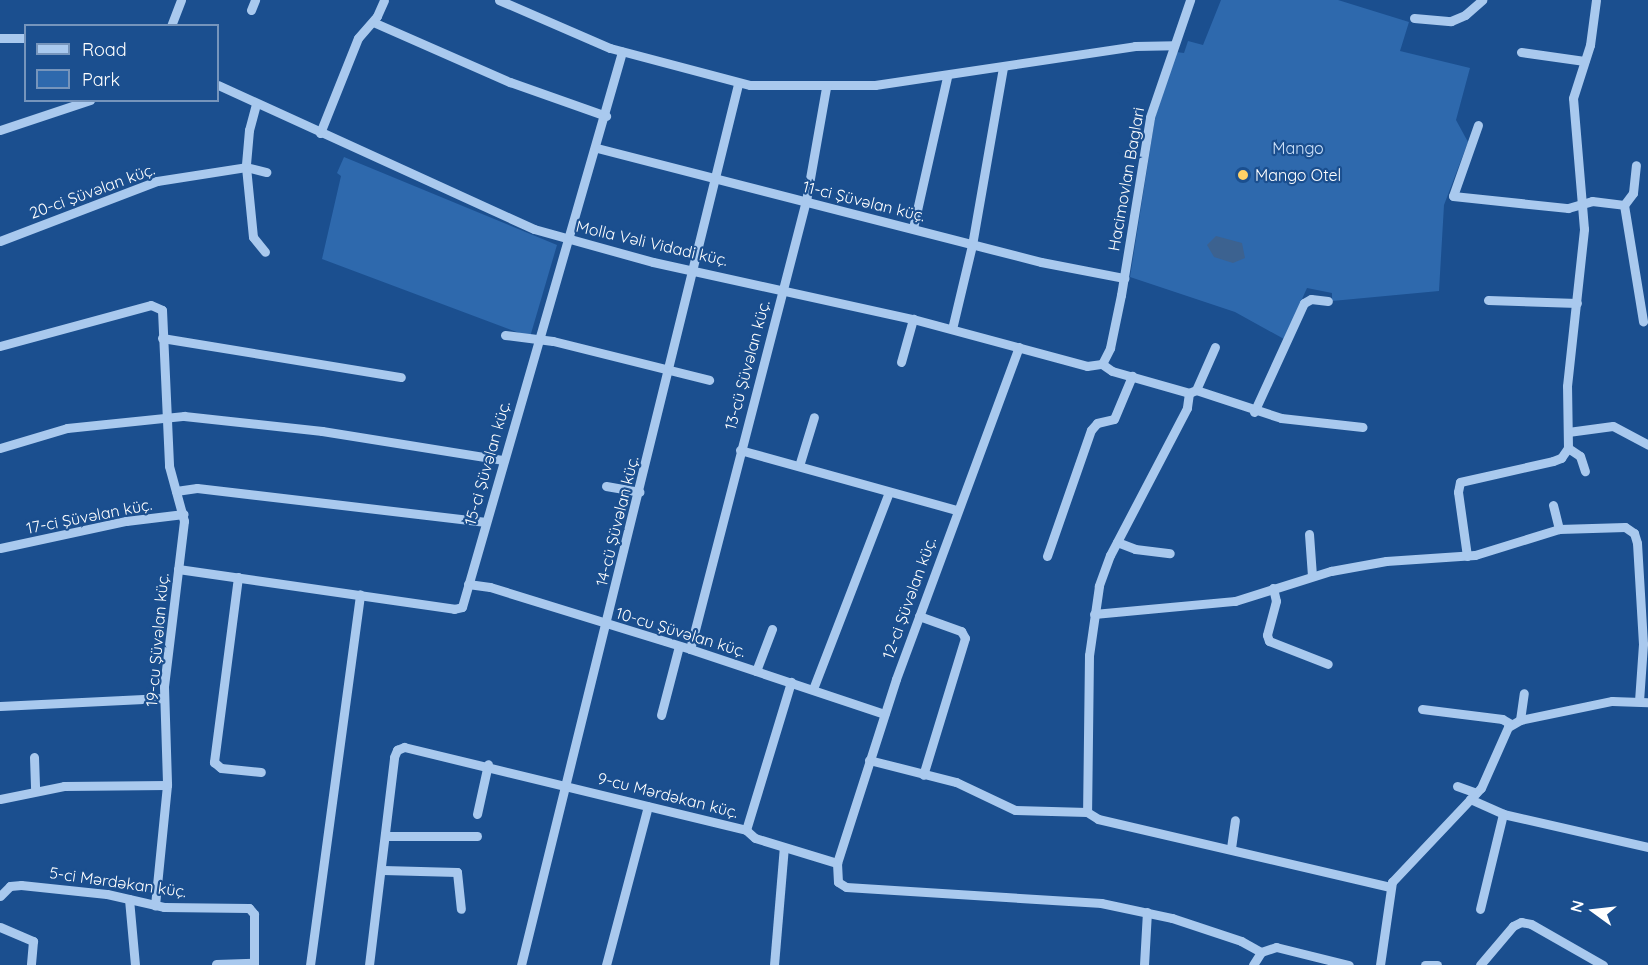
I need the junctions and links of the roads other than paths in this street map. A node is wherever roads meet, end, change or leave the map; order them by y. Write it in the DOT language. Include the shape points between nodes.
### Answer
graph roads {
  1 [pos="181,0"];
  2 [pos="255,0"];
  3 [pos="384,0"];
  4 [pos="500,0"];
  5 [pos="1190,0"];
  6 [pos="1482,0"];
  7 [pos="1596,0"];
  8 [pos="251,10"];
  9 [pos="1414,18"];
  10 [pos="373,22"];
  11 [pos="172,24"];
  12 [pos="0,38"];
  13 [pos="24,38"];
  14 [pos="1174,45"];
  15 [pos="622,52"];
  16 [pos="1521,52"];
  17 [pos="1584,61"];
  18 [pos="1003,68"];
  19 [pos="947,77"];
  20 [pos="738,84"];
  21 [pos="219,86"];
  22 [pos="826,87"];
  23 [pos="84,102"];
  24 [pos="256,104"];
  25 [pos="606,116"];
  26 [pos="1478,125"];
  27 [pos="0,130"];
  28 [pos="320,134"];
  29 [pos="597,148"];
  30 [pos="1636,165"];
  31 [pos="246,167"];
  32 [pos="266,172"];
  33 [pos="717,180"];
  34 [pos="806,201"];
  35 [pos="1582,204"];
  36 [pos="1624,205"];
  37 [pos="913,228"];
  38 [pos="568,240"];
  39 [pos="0,241"];
  40 [pos="972,245"];
  41 [pos="265,252"];
  42 [pos="695,270"];
  43 [pos="1124,278"];
  44 [pos="783,288"];
  45 [pos="1488,300"];
  46 [pos="1328,301"];
  47 [pos="1577,303"];
  48 [pos="914,319"];
  49 [pos="1643,321"];
  50 [pos="952,329"];
  51 [pos="505,335"];
  52 [pos="162,338"];
  53 [pos="538,340"];
  54 [pos="0,346"];
  55 [pos="1215,346"];
  56 [pos="1019,347"];
  57 [pos="900,362"];
  58 [pos="1102,364"];
  59 [pos="669,370"];
  60 [pos="1132,376"];
  61 [pos="401,377"];
  62 [pos="709,380"];
  63 [pos="1193,392"];
  64 [pos="1254,412"];
  65 [pos="166,416"];
  66 [pos="814,417"];
  67 [pos="1363,427"];
  68 [pos="1568,432"];
  69 [pos="1648,445"];
  70 [pos="0,448"];
  71 [pos="1568,448"];
  72 [pos="740,450"];
  73 [pos="504,459"];
  74 [pos="799,466"];
  75 [pos="1585,471"];
  76 [pos="606,486"];
  77 [pos="176,491"];
  78 [pos="639,492"];
  79 [pos="889,492"];
  80 [pos="1553,506"];
  81 [pos="956,510"];
  82 [pos="184,514"];
  83 [pos="486,522"];
  84 [pos="1559,529"];
  85 [pos="1309,534"];
  86 [pos="1118,542"];
  87 [pos="1648,542"];
  88 [pos="1637,543"];
  89 [pos="0,548"];
  90 [pos="1170,553"];
  91 [pos="1047,556"];
  92 [pos="1467,556"];
  93 [pos="178,569"];
  94 [pos="1312,576"];
  95 [pos="238,577"];
  96 [pos="468,584"];
  97 [pos="1272,588"];
  98 [pos="360,594"];
  99 [pos="1094,614"];
  100 [pos="918,616"];
  101 [pos="607,624"];
  102 [pos="772,629"];
  103 [pos="679,646"];
  104 [pos="690,650"];
  105 [pos="1328,664"];
  106 [pos="756,671"];
  107 [pos="791,682"];
  108 [pos="813,689"];
  109 [pos="1524,693"];
  110 [pos="164,698"];
  111 [pos="1644,701"];
  112 [pos="0,706"];
  113 [pos="1422,710"];
  114 [pos="884,714"];
  115 [pos="661,715"];
  116 [pos="1516,722"];
  117 [pos="34,757"];
  118 [pos="869,760"];
  119 [pos="488,764"];
  120 [pos="261,772"];
  121 [pos="923,775"];
  122 [pos="566,784"];
  123 [pos="166,785"];
  124 [pos="1457,786"];
  125 [pos="35,789"];
  126 [pos="1473,796"];
  127 [pos="0,799"];
  128 [pos="648,806"];
  129 [pos="1087,812"];
  130 [pos="477,814"];
  131 [pos="1503,814"];
  132 [pos="1235,820"];
  133 [pos="746,830"];
  134 [pos="386,836"];
  135 [pos="477,836"];
  136 [pos="784,847"];
  137 [pos="1648,847"];
  138 [pos="1231,848"];
  139 [pos="837,863"];
  140 [pos="383,870"];
  141 [pos="1390,886"];
  142 [pos="0,896"];
  143 [pos="129,899"];
  144 [pos="155,905"];
  145 [pos="461,909"];
  146 [pos="1480,909"];
  147 [pos="1147,912"];
  148 [pos="0,927"];
  149 [pos="1261,952"];
  150 [pos="216,964"];
  151 [pos="254,964"];
  152 [pos="31,965"];
  153 [pos="135,965"];
  154 [pos="310,965"];
  155 [pos="369,965"];
  156 [pos="521,965"];
  157 [pos="606,965"];
  158 [pos="774,965"];
  159 [pos="1144,965"];
  160 [pos="1253,965"];
  161 [pos="1348,965"];
  162 [pos="1380,965"];
  163 [pos="1425,965"];
  164 [pos="1437,965"];
  165 [pos="1480,965"];
  166 [pos="1603,965"];
  1 -- 11 [label="street"];
  2 -- 8 [label="street"];
  3 -- 10 [label="street"];
  4 -- 15 [label="street"];
  5 -- 14 [label="street, Hacimovlan Baglari"];
  6 -- 9 [label="street" via="1466,15 1450,21"];
  7 -- 17 [label="street"];
  10 -- 25 [label="street" via="499,78"];
  10 -- 28 [label="street" via="358,38"];
  12 -- 13 [label="street"];
  14 -- 18 [label="street" via="1135,46"];
  14 -- 43 [label="street, Hacimovlan Baglari" via="1150,117"];
  15 -- 20 [label="street"];
  15 -- 25 [label="street, 15-ci Şüvəlan küç."];
  16 -- 17 [label="street"];
  17 -- 35 [label="street" via="1573,108"];
  18 -- 19 [label="street"];
  18 -- 40 [label="street"];
  19 -- 22 [label="street"];
  19 -- 37 [label="street"];
  20 -- 22 [label="street"];
  20 -- 33 [label="street, 14-cü Şüvəlan küç."];
  21 -- 24 [label="street, Molla Vəli Vidadi küç."];
  22 -- 34 [label="street, 13-cü Şüvəlan küç."];
  23 -- 27 [label="street"];
  24 -- 28 [label="street, Molla Vəli Vidadi küç."];
  24 -- 31 [label="street"];
  25 -- 29 [label="street, 15-ci Şüvəlan küç."];
  26 -- 35 [label="street" via="1453,196 1568,208"];
  28 -- 38 [label="street, Molla Vəli Vidadi küç." via="508,219"];
  29 -- 33 [label="street, 11-ci Şüvəlan küç."];
  29 -- 38 [label="street, 15-ci Şüvəlan küç."];
  30 -- 36 [label="street" via="1633,193"];
  31 -- 32 [label="street, 20-ci Şüvəlan küç."];
  31 -- 39 [label="street, 20-ci Şüvəlan küç." via="157,181"];
  31 -- 41 [label="street" via="253,237"];
  33 -- 34 [label="street, 11-ci Şüvəlan küç."];
  33 -- 42 [label="street, 14-cü Şüvəlan küç."];
  34 -- 37 [label="street, 11-ci Şüvəlan küç."];
  34 -- 44 [label="street, 13-cü Şüvəlan küç."];
  35 -- 36 [label="street" via="1597,201"];
  35 -- 47 [label="street" via="1584,229"];
  36 -- 49 [label="street" via="1629,215"];
  37 -- 40 [label="street, 11-ci Şüvəlan küç."];
  38 -- 42 [label="street, Molla Vəli Vidadi küç."];
  38 -- 53 [label="street, 15-ci Şüvəlan küç."];
  40 -- 43 [label="street, 11-ci Şüvəlan küç."];
  40 -- 50 [label="street"];
  42 -- 44 [label="street, Molla Vəli Vidadi küç."];
  42 -- 59 [label="street, 14-cü Şüvəlan küç."];
  43 -- 58 [label="street, Hacimovlan Baglari" via="1110,348"];
  44 -- 48 [label="street, Molla Vəli Vidadi küç."];
  44 -- 72 [label="street, 13-cü Şüvəlan küç."];
  45 -- 47 [label="street"];
  46 -- 64 [label="street" via="1311,299 1304,303"];
  47 -- 68 [label="street" via="1567,386"];
  48 -- 50 [label="street, Molla Vəli Vidadi küç."];
  48 -- 57 [label="street"];
  50 -- 56 [label="street, Molla Vəli Vidadi küç."];
  51 -- 53 [label="street"];
  52 -- 54 [label="street, 19-cu Şüvəlan küç." via="162,310 152,305"];
  52 -- 61 [label="street"];
  52 -- 65 [label="street, 19-cu Şüvəlan küç."];
  53 -- 59 [label="street"];
  53 -- 73 [label="street, 15-ci Şüvəlan küç."];
  55 -- 63 [label="street"];
  56 -- 58 [label="street, Molla Vəli Vidadi küç." via="1087,366"];
  56 -- 81 [label="street, 12-ci Şüvəlan küç."];
  58 -- 60 [label="street, Molla Vəli Vidadi küç."];
  59 -- 62 [label="street"];
  59 -- 78 [label="street, 14-cü Şüvəlan küç."];
  60 -- 63 [label="street, Molla Vəli Vidadi küç."];
  60 -- 91 [label="street" via="1114,419 1097,423 1091,429"];
  63 -- 64 [label="street, Molla Vəli Vidadi küç."];
  63 -- 86 [label="street"];
  64 -- 67 [label="street, Molla Vəli Vidadi küç."];
  65 -- 70 [label="street" via="67,428"];
  65 -- 73 [label="street" via="322,431"];
  65 -- 77 [label="street, 19-cu Şüvəlan küç." via="169,466"];
  66 -- 74 [label="street"];
  68 -- 69 [label="street" via="1613,426"];
  68 -- 71 [label="street"];
  71 -- 75 [label="street" via="1580,456"];
  71 -- 92 [label="street" via="1553,461 1460,482"];
  72 -- 74 [label="street"];
  72 -- 104 [label="street, 13-cü Şüvəlan küç."];
  73 -- 83 [label="street, 15-ci Şüvəlan küç."];
  74 -- 79 [label="street"];
  76 -- 78 [label="street"];
  77 -- 82 [label="street, 19-cu Şüvəlan küç."];
  77 -- 83 [label="street" via="197,488"];
  78 -- 101 [label="street, 14-cü Şüvəlan küç."];
  79 -- 81 [label="street"];
  79 -- 108 [label="street"];
  80 -- 84 [label="street"];
  81 -- 100 [label="street, 12-ci Şüvəlan küç."];
  82 -- 89 [label="street, 17-ci Şüvəlan küç." via="126,521"];
  82 -- 93 [label="street, 19-cu Şüvəlan küç."];
  83 -- 96 [label="street, 15-ci Şüvəlan küç."];
  84 -- 88 [label="street" via="1625,527 1634,533"];
  84 -- 92 [label="street"];
  85 -- 94 [label="street"];
  86 -- 90 [label="street" via="1135,549"];
  86 -- 99 [label="street" via="1102,575"];
  87 -- 88 [label="street"];
  88 -- 111 [label="street"];
  92 -- 94 [label="street" via="1386,561"];
  93 -- 95 [label="street, 15-ci Şüvəlan küç."];
  93 -- 110 [label="street, 19-cu Şüvəlan küç."];
  94 -- 97 [label="street"];
  95 -- 98 [label="street, 15-ci Şüvəlan küç."];
  95 -- 120 [label="street" via="214,762 221,768"];
  96 -- 98 [label="street, 15-ci Şüvəlan küç." via="459,609"];
  96 -- 101 [label="street, 10-cu Şüvəlan küç."];
  97 -- 99 [label="street" via="1235,601"];
  97 -- 105 [label="street" via="1276,601 1267,635 1269,641"];
  98 -- 154 [label="street"];
  99 -- 129 [label="street" via="1086,728"];
  100 -- 114 [label="street, 12-ci Şüvəlan küç."];
  100 -- 121 [label="street" via="961,631 965,638"];
  101 -- 103 [label="street, 10-cu Şüvəlan küç."];
  101 -- 122 [label="street, 14-cü Şüvəlan küç."];
  102 -- 106 [label="street"];
  103 -- 104 [label="street, 10-cu Şüvəlan küç."];
  103 -- 115 [label="street"];
  104 -- 106 [label="street, 10-cu Şüvəlan küç."];
  106 -- 107 [label="street, 10-cu Şüvəlan küç."];
  107 -- 108 [label="street, 10-cu Şüvəlan küç."];
  107 -- 133 [label="street"];
  108 -- 114 [label="street, 10-cu Şüvəlan küç."];
  109 -- 116 [label="street"];
  110 -- 112 [label="street"];
  110 -- 123 [label="street, 19-cu Şüvəlan küç."];
  111 -- 116 [label="street" via="1612,701"];
  113 -- 116 [label="street"];
  114 -- 118 [label="street, 12-ci Şüvəlan küç."];
  116 -- 126 [label="street"];
  117 -- 125 [label="street"];
  118 -- 121 [label="street"];
  118 -- 139 [label="street, 12-ci Şüvəlan küç."];
  119 -- 122 [label="street, 9-cu Mərdəkan küç."];
  119 -- 130 [label="street"];
  119 -- 134 [label="street, 9-cu Mərdəkan küç." via="404,747 397,750"];
  121 -- 129 [label="street" via="972,788 1015,810"];
  122 -- 128 [label="street, 9-cu Mərdəkan küç."];
  122 -- 156 [label="street, 14-cü Şüvəlan küç."];
  123 -- 125 [label="street"];
  123 -- 144 [label="street, 19-cu Şüvəlan küç."];
  124 -- 126 [label="street"];
  125 -- 127 [label="street"];
  126 -- 131 [label="street"];
  126 -- 141 [label="street"];
  128 -- 133 [label="street, 9-cu Mərdəkan küç."];
  128 -- 157 [label="street"];
  129 -- 138 [label="street" via="1098,819"];
  131 -- 137 [label="street"];
  131 -- 146 [label="street"];
  132 -- 138 [label="street"];
  133 -- 136 [label="street, 9-cu Mərdəkan küç." via="755,838"];
  134 -- 135 [label="street"];
  134 -- 140 [label="street, 9-cu Mərdəkan küç."];
  136 -- 139 [label="street, 9-cu Mərdəkan küç."];
  136 -- 158 [label="street"];
  138 -- 141 [label="street" via="1371,885"];
  139 -- 147 [label="street" via="838,882 846,887 1093,902"];
  140 -- 145 [label="street" via="457,872"];
  140 -- 155 [label="street, 9-cu Mərdəkan küç."];
  141 -- 162 [label="street"];
  142 -- 143 [label="street, 5-ci Mərdəkan küç." via="10,886 21,885"];
  143 -- 144 [label="street, 5-ci Mərdəkan küç."];
  143 -- 153 [label="street"];
  144 -- 151 [label="street, 5-ci Mərdəkan küç." via="249,908 254,914"];
  147 -- 149 [label="street" via="1241,941"];
  147 -- 159 [label="street"];
  148 -- 152 [label="street" via="33,941"];
  149 -- 160 [label="street"];
  149 -- 161 [label="street" via="1276,947"];
  150 -- 151 [label="street"];
  163 -- 164 [label="street"];
  165 -- 166 [label="street" via="1513,926 1521,922"];
}
